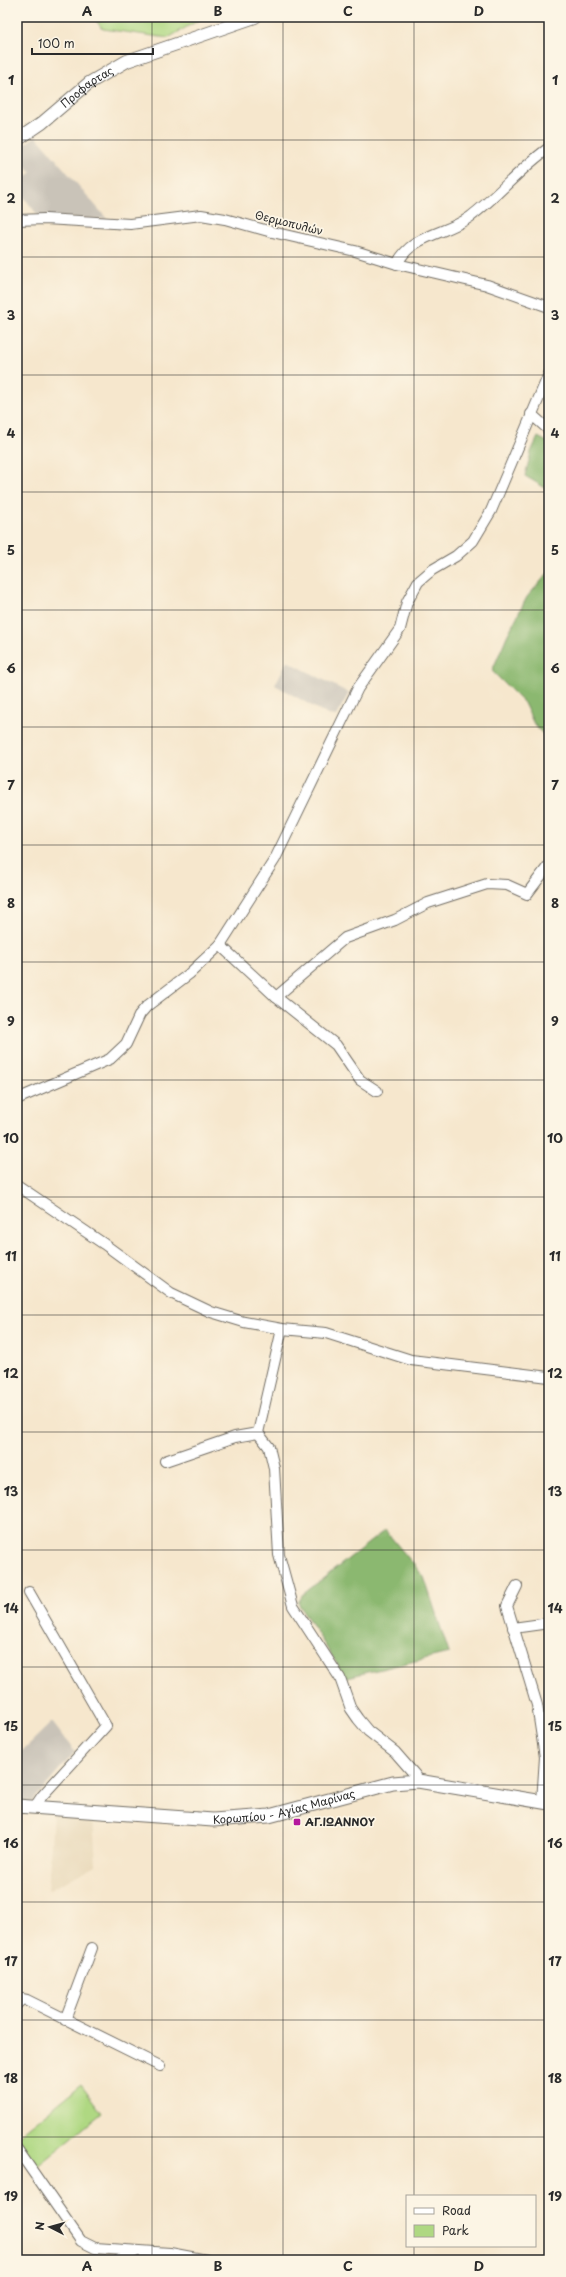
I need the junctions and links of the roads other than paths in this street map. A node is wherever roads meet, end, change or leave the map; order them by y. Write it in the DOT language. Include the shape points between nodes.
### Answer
graph roads {
  1 [pos="255,17"];
  2 [pos="17,140"];
  3 [pos="549,148"];
  4 [pos="17,220"];
  5 [pos="397,264"];
  6 [pos="549,307"];
  7 [pos="549,374"];
  8 [pos="531,414"];
  9 [pos="549,430"];
  10 [pos="549,865"];
  11 [pos="220,945"];
  12 [pos="276,998"];
  13 [pos="377,1091"];
  14 [pos="17,1099"];
  15 [pos="17,1185"];
  16 [pos="282,1329"];
  17 [pos="549,1377"];
  18 [pos="258,1433"];
  19 [pos="165,1461"];
  20 [pos="517,1586"];
  21 [pos="29,1592"];
  22 [pos="549,1623"];
  23 [pos="513,1628"];
  24 [pos="418,1781"];
  25 [pos="546,1802"];
  26 [pos="17,1806"];
  27 [pos="34,1808"];
  28 [pos="92,1948"];
  29 [pos="17,2004"];
  30 [pos="65,2020"];
  31 [pos="160,2066"];
  32 [pos="17,2149"];
  33 [pos="135,2252"];
  34 [pos="119,2260"];
  35 [pos="207,2260"];
  1 -- 2 [label="street, Προφαρτας" via="127,61 89,83 42,123"];
  3 -- 5 [label="street" via="470,217 412,244"];
  4 -- 5 [label="street, Θερμοπυλών" via="130,224 201,215 355,251"];
  5 -- 6 [label="street, Θερμοπυλών" via="488,285"];
  7 -- 8 [label="street"];
  8 -- 9 [label="street"];
  8 -- 11 [label="street" via="491,511 474,541 418,582 407,602 400,629 358,688 275,859"];
  10 -- 12 [label="street" via="527,894 507,885 487,884 428,904 395,920 345,938"];
  11 -- 12 [label="street"];
  11 -- 14 [label="street" via="189,974 147,1006 140,1014 126,1044 110,1059"];
  12 -- 13 [label="street" via="336,1045 360,1080"];
  15 -- 16 [label="street" via="171,1293 211,1312 244,1322"];
  16 -- 17 [label="street" via="326,1333 411,1360"];
  16 -- 18 [label="street"];
  18 -- 19 [label="street" via="235,1437"];
  18 -- 24 [label="street" via="269,1447 274,1468 279,1554 293,1606 340,1678 351,1709 358,1719 368,1731 395,1752"];
  20 -- 23 [label="street" via="507,1606"];
  21 -- 27 [label="street" via="106,1726"];
  22 -- 23 [label="street"];
  23 -- 25 [label="street" via="537,1705 545,1757"];
  24 -- 25 [label="main road, Κορωπίου - Αγίας Μαρίνας"];
  24 -- 27 [label="main road, Κορωπίου - Αγίας Μαρίνας" via="393,1783 269,1816 244,1819 213,1820"];
  26 -- 27 [label="main road, Κορωπίου - Αγίας Μαρίνας"];
  28 -- 30 [label="street"];
  29 -- 30 [label="street" via="22,1999 27,2000"];
  30 -- 31 [label="street"];
  32 -- 33 [label="street" via="82,2240 95,2248"];
  33 -- 34 [label="street"];
  33 -- 35 [label="street" via="170,2253"];
}
